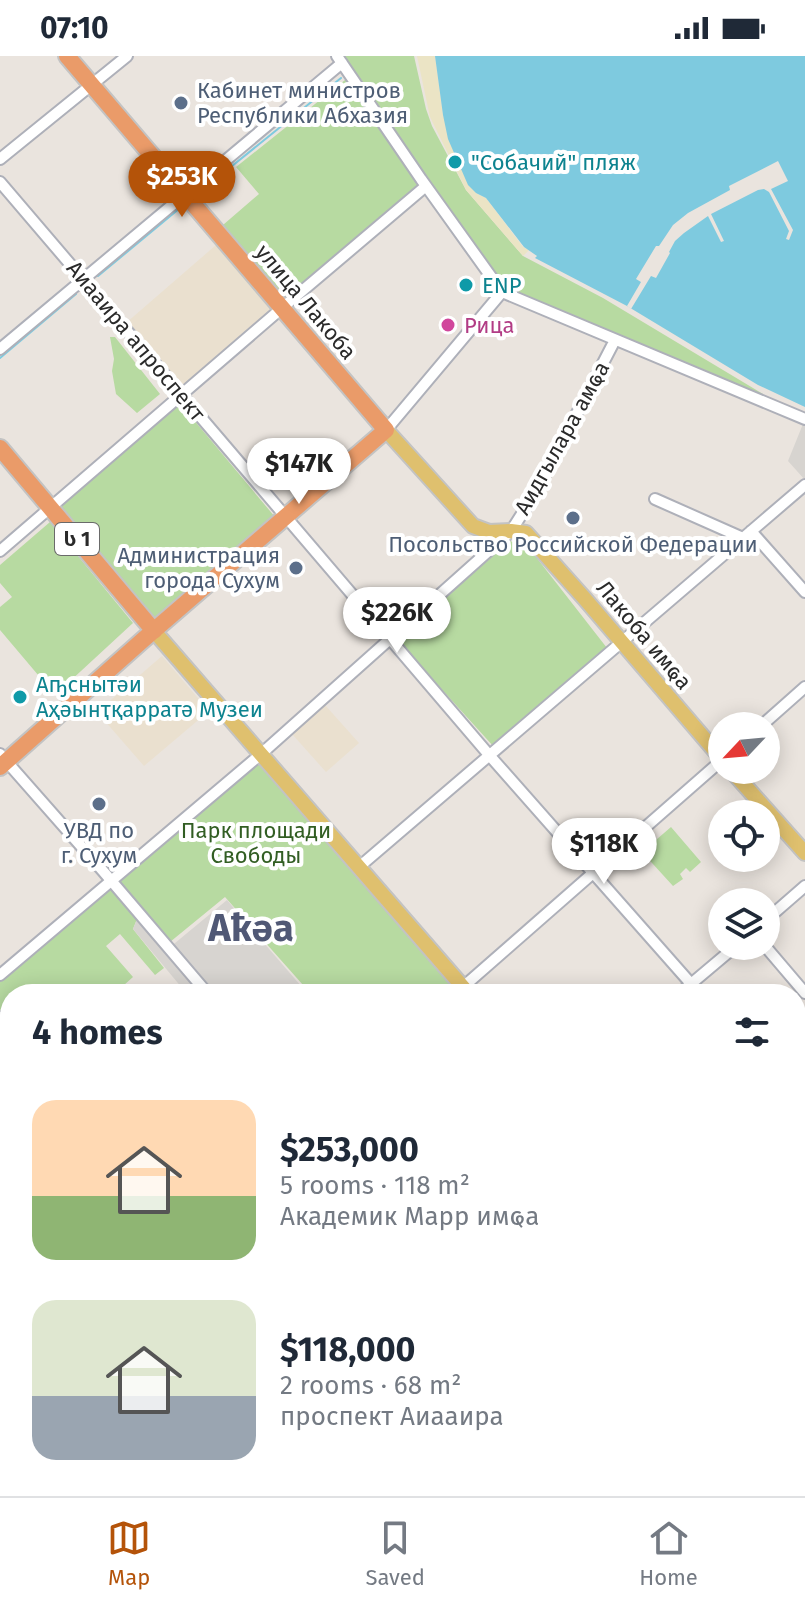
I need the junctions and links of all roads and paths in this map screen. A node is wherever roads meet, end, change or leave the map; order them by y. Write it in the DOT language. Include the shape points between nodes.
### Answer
graph roads {
  1 [pos="67,56"];
  2 [pos="127,56"];
  3 [pos="339,60"];
  4 [pos="92,85"];
  5 [pos="0,159"];
  6 [pos="0,182"];
  7 [pos="426,186"];
  8 [pos="185,194"];
  9 [pos="83,279"];
  10 [pos="502,292"];
  11 [pos="282,308"];
  12 [pos="615,340"];
  13 [pos="0,349"];
  14 [pos="182,395"];
  15 [pos="805,419"];
  16 [pos="386,430"];
  17 [pos="0,448"];
  18 [pos="805,485"];
  19 [pos="655,499"];
  20 [pos="51,507"];
  21 [pos="286,517"];
  22 [pos="511,531"];
  23 [pos="747,535"];
  24 [pos="0,551"];
  25 [pos="805,592"];
  26 [pos="154,631"];
  27 [pos="390,639"];
  28 [pos="621,643"];
  29 [pos="805,687"];
  30 [pos="777,712"];
  31 [pos="708,744"];
  32 [pos="261,754"];
  33 [pos="493,760"];
  34 [pos="2,761"];
  35 [pos="708,772"];
  36 [pos="743,784"];
  37 [pos="805,853"];
  38 [pos="359,867"];
  39 [pos="593,873"];
  40 [pos="112,881"];
  41 [pos="805,886"];
  42 [pos="780,908"];
  43 [pos="719,960"];
  44 [pos="777,960"];
  45 [pos="0,975"];
  46 [pos="200,984"];
  47 [pos="455,984"];
  48 [pos="471,984"];
  49 [pos="691,984"];
  50 [pos="797,984"];
  1 -- 4 [label="highway, улица Лакоба"];
  2 -- 4 [label="street"];
  3 -- 7 [label="street"];
  3 -- 8 [label="street"];
  4 -- 5 [label="street"];
  4 -- 8 [label="highway, улица Лакоба"];
  6 -- 9 [label="street, Аиааира апроспект"];
  7 -- 10 [label="street"];
  7 -- 11 [label="street"];
  8 -- 9 [label="street"];
  8 -- 11 [label="highway, улица Лакоба"];
  9 -- 13 [label="street"];
  9 -- 14 [label="street, Аиааира апроспект"];
  10 -- 12 [label="street"];
  10 -- 16 [label="street"];
  11 -- 14 [label="street"];
  11 -- 16 [label="highway, улица Лакоба"];
  12 -- 15 [label="street"];
  12 -- 22 [label="street, Аидгылара амҩа"];
  14 -- 20 [label="street"];
  14 -- 21 [label="street, Аиааира апроспект"];
  16 -- 21 [label="highway"];
  16 -- 22 [label="main road, Лакоба имҩа" via="473,526"];
  17 -- 20 [label="highway, ს 1"];
  18 -- 23 [label="street"];
  19 -- 23 [label="street"];
  20 -- 24 [label="street"];
  20 -- 26 [label="highway, ს 1"];
  21 -- 26 [label="highway"];
  21 -- 27 [label="street, Аиааира апроспект"];
  22 -- 27 [label="street, Аидгылара амҩа"];
  22 -- 28 [label="main road, Лакоба имҩа" via="526,533"];
  23 -- 25 [label="street"];
  23 -- 28 [label="street"];
  26 -- 32 [label="main road"];
  26 -- 34 [label="highway"];
  27 -- 32 [label="street, Аидгылара амҩа"];
  27 -- 33 [label="street, Аиааира апроспект"];
  28 -- 31 [label="main road, Лакоба имҩа"];
  28 -- 33 [label="street"];
  29 -- 30 [label="street"];
  32 -- 38 [label="main road"];
  32 -- 40 [label="street, Аидгылара амҩа"];
  33 -- 38 [label="street"];
  33 -- 39 [label="street, Аиааира апроспект"];
  34 -- 40 [label="street"];
  35 -- 39 [label="street"];
  36 -- 37 [label="main road"];
  38 -- 47 [label="main road"];
  39 -- 48 [label="street"];
  39 -- 49 [label="street, Аиааира апроспект"];
  40 -- 45 [label="street, Аидгылара амҩа"];
  40 -- 46 [label="street"];
  41 -- 42 [label="street"];
  43 -- 49 [label="street"];
  44 -- 50 [label="street"];
}
